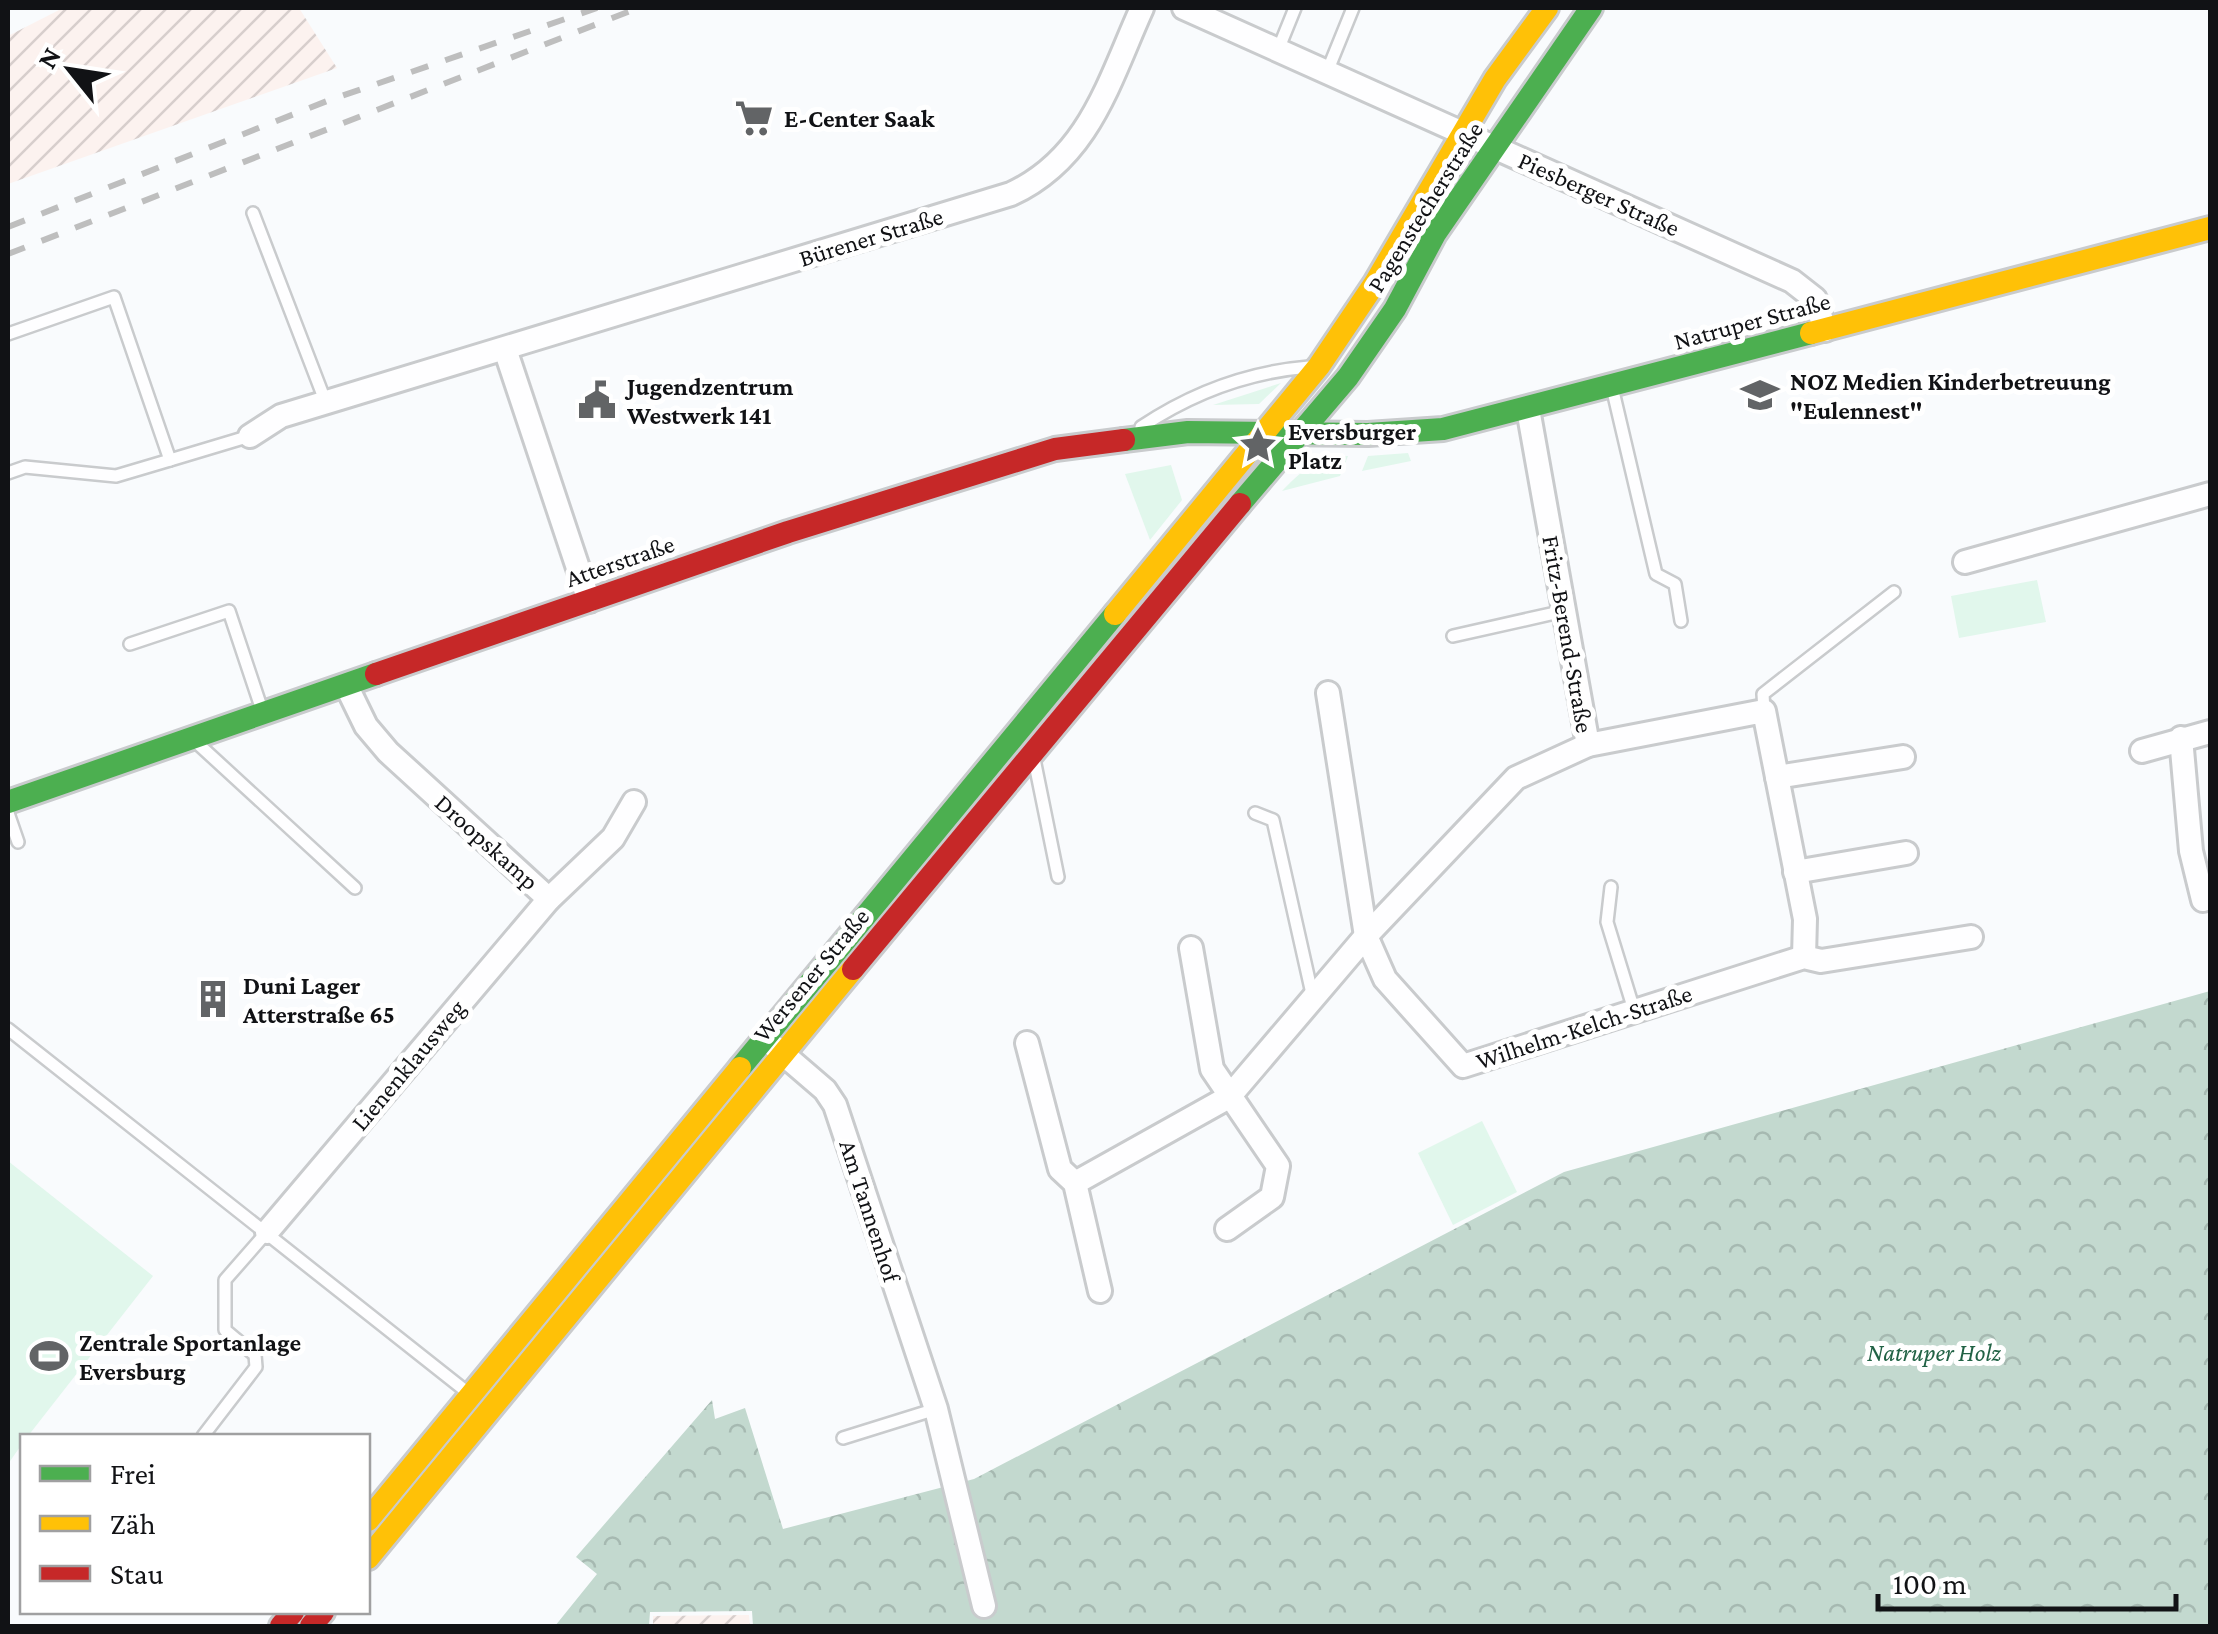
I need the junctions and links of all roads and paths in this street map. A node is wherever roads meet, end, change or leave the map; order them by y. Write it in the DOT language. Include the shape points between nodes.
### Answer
graph roads {
  1 [pos="1142,8"];
  2 [pos="1184,8"];
  3 [pos="1296,8"];
  4 [pos="1353,8"];
  5 [pos="1547,8"];
  6 [pos="1591,8"];
  7 [pos="1278,50"];
  8 [pos="1327,72"];
  9 [pos="1463,132"];
  10 [pos="1494,146"];
  11 [pos="253,213"];
  12 [pos="2210,228"];
  13 [pos="1825,330"];
  14 [pos="8,334"];
  15 [pos="505,350"];
  16 [pos="1318,366"];
  17 [pos="1612,387"];
  18 [pos="326,403"];
  19 [pos="1528,408"];
  20 [pos="1263,433"];
  21 [pos="1303,433"];
  22 [pos="250,436"];
  23 [pos="1127,436"];
  24 [pos="170,460"];
  25 [pos="8,473"];
  26 [pos="2210,494"];
  27 [pos="1965,562"];
  28 [pos="1894,592"];
  29 [pos="589,601"];
  30 [pos="1564,611"];
  31 [pos="1681,621"];
  32 [pos="1453,636"];
  33 [pos="130,644"];
  34 [pos="346,685"];
  35 [pos="1328,693"];
  36 [pos="1764,711"];
  37 [pos="264,714"];
  38 [pos="2210,732"];
  39 [pos="2181,738"];
  40 [pos="194,740"];
  41 [pos="1588,745"];
  42 [pos="1032,751"];
  43 [pos="2142,751"];
  44 [pos="1902,757"];
  45 [pos="1776,777"];
  46 [pos="8,802"];
  47 [pos="634,802"];
  48 [pos="8,813"];
  49 [pos="1255,814"];
  50 [pos="18,842"];
  51 [pos="1906,853"];
  52 [pos="1796,872"];
  53 [pos="1058,877"];
  54 [pos="355,888"];
  55 [pos="1611,888"];
  56 [pos="549,899"];
  57 [pos="2202,900"];
  58 [pos="1366,936"];
  59 [pos="1971,937"];
  60 [pos="1191,948"];
  61 [pos="1804,957"];
  62 [pos="1313,998"];
  63 [pos="1634,1010"];
  64 [pos="8,1029"];
  65 [pos="1026,1043"];
  66 [pos="773,1046"];
  67 [pos="1228,1096"];
  68 [pos="1075,1184"];
  69 [pos="1227,1228"];
  70 [pos="268,1232"];
  71 [pos="1100,1292"];
  72 [pos="470,1396"];
  73 [pos="936,1409"];
  74 [pos="206,1434"];
  75 [pos="843,1438"];
  76 [pos="370,1518"];
  77 [pos="370,1555"];
  78 [pos="984,1606"];
  1 -- 15 [label="street, Bürener Straße" via="1091,120 1069,154 1038,182"];
  2 -- 7 [label="street, Piesberger Straße"];
  3 -- 7 [label="lane"];
  4 -- 8 [label="lane"];
  5 -- 9 [label="main road, Pagenstecherstraße"];
  6 -- 10 [label="main road, Pagenstecherstraße"];
  7 -- 8 [label="street, Piesberger Straße"];
  8 -- 9 [label="street, Piesberger Straße"];
  9 -- 10 [label="street, Piesberger Straße"];
  9 -- 16 [label="main road, Pagenstecherstraße"];
  10 -- 13 [label="street, Piesberger Straße" via="1792,281 1815,299"];
  10 -- 21 [label="main road, Pagenstecherstraße" via="1372,343"];
  11 -- 18 [label="lane"];
  12 -- 13 [label="main road, Natruper Straße"];
  13 -- 17 [label="main road, Natruper Straße"];
  14 -- 24 [label="lane" via="114,297"];
  15 -- 18 [label="street, Bürener Straße"];
  15 -- 29 [label="street" via="529,402"];
  16 -- 20 [label="main road, Pagenstecherstraße"];
  16 -- 23 [label="lane" via="1277,369 1199,393"];
  17 -- 19 [label="main road, Natruper Straße"];
  17 -- 31 [label="lane" via="1656,574 1674,584"];
  18 -- 22 [label="street, Bürener Straße" via="281,416"];
  19 -- 21 [label="main road, Natruper Straße" via="1443,429"];
  19 -- 30 [label="street, Fritz-Berend-Straße"];
  20 -- 21 [label="main road"];
  20 -- 23 [label="main road, Atterstraße"];
  20 -- 66 [label="main road, Wersener Straße"];
  21 -- 42 [label="main road, Wersener Straße"];
  22 -- 24 [label="lane"];
  23 -- 29 [label="main road, Atterstraße" via="955,476"];
  24 -- 25 [label="lane" via="116,476 25,467"];
  26 -- 27 [label="street"];
  28 -- 36 [label="lane" via="1763,694"];
  29 -- 34 [label="main road, Atterstraße"];
  30 -- 32 [label="lane"];
  30 -- 41 [label="street, Fritz-Berend-Straße"];
  33 -- 37 [label="lane" via="229,612"];
  34 -- 37 [label="main road, Atterstraße"];
  34 -- 56 [label="street, Droopskamp" via="388,752"];
  35 -- 58 [label="street"];
  36 -- 41 [label="street"];
  36 -- 45 [label="street"];
  37 -- 40 [label="main road, Atterstraße"];
  38 -- 39 [label="street"];
  39 -- 43 [label="street"];
  39 -- 57 [label="street"];
  40 -- 46 [label="main road, Atterstraße"];
  40 -- 54 [label="lane"];
  41 -- 58 [label="street, Fritz-Berend-Straße" via="1516,778"];
  42 -- 53 [label="lane"];
  42 -- 66 [label="main road, Wersener Straße"];
  44 -- 45 [label="street"];
  45 -- 52 [label="street"];
  47 -- 56 [label="street, Droopskamp" via="613,838"];
  48 -- 50 [label="lane"];
  49 -- 62 [label="lane" via="1273,820"];
  51 -- 52 [label="street"];
  52 -- 61 [label="street"];
  55 -- 63 [label="lane" via="1607,922"];
  56 -- 70 [label="street, Lienenklausweg"];
  58 -- 62 [label="street, Fritz-Berend-Straße"];
  58 -- 63 [label="street, Wilhelm-Kelch-Straße" via="1386,979 1463,1066"];
  59 -- 61 [label="street, Wilhelm-Kelch-Straße" via="1821,961"];
  60 -- 67 [label="street" via="1212,1069"];
  61 -- 63 [label="street, Wilhelm-Kelch-Straße"];
  62 -- 67 [label="street, Fritz-Berend-Straße"];
  64 -- 70 [label="lane"];
  65 -- 68 [label="street" via="1060,1170"];
  66 -- 72 [label="main road, Wersener Straße"];
  66 -- 73 [label="street, Am Tannenhof" via="836,1105"];
  66 -- 77 [label="main road, Wersener Straße"];
  67 -- 68 [label="street, Fritz-Berend-Straße"];
  67 -- 69 [label="street" via="1278,1166 1272,1197"];
  68 -- 71 [label="street"];
  70 -- 72 [label="lane"];
  70 -- 74 [label="lane" via="226,1280 225,1330 255,1354 256,1368"];
  72 -- 76 [label="main road, Wersener Straße"];
  73 -- 75 [label="lane"];
  73 -- 78 [label="street, Am Tannenhof"];
}
